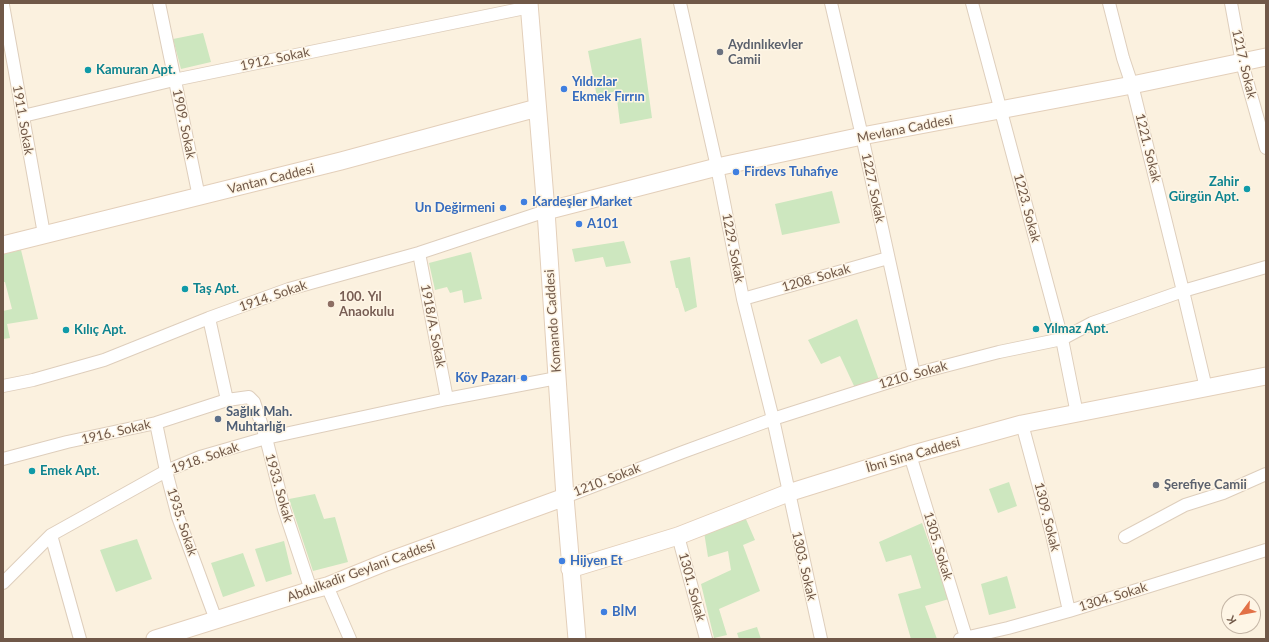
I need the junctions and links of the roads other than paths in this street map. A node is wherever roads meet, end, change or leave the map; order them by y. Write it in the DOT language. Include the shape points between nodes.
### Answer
graph roads {
  1 [pos="159,3"];
  2 [pos="680,3"];
  3 [pos="831,3"];
  4 [pos="972,3"];
  5 [pos="1109,3"];
  6 [pos="1231,3"];
  7 [pos="3,5"];
  8 [pos="529,5"];
  9 [pos="1266,57"];
  10 [pos="1242,63"];
  11 [pos="174,80"];
  12 [pos="1132,86"];
  13 [pos="537,108"];
  14 [pos="1001,111"];
  15 [pos="22,116"];
  16 [pos="862,136"];
  17 [pos="1266,148"];
  18 [pos="717,167"];
  19 [pos="199,197"];
  20 [pos="546,211"];
  21 [pos="44,234"];
  22 [pos="3,245"];
  23 [pos="419,253"];
  24 [pos="888,258"];
  25 [pos="1266,267"];
  26 [pos="1183,291"];
  27 [pos="743,299"];
  28 [pos="209,318"];
  29 [pos="1062,339"];
  30 [pos="914,374"];
  31 [pos="1266,376"];
  32 [pos="557,378"];
  33 [pos="3,386"];
  34 [pos="1206,388"];
  35 [pos="448,399"];
  36 [pos="227,400"];
  37 [pos="1077,414"];
  38 [pos="773,419"];
  39 [pos="156,423"];
  40 [pos="1022,424"];
  41 [pos="266,438"];
  42 [pos="910,455"];
  43 [pos="3,459"];
  44 [pos="166,471"];
  45 [pos="1266,474"];
  46 [pos="788,493"];
  47 [pos="564,497"];
  48 [pos="51,535"];
  49 [pos="678,536"];
  50 [pos="1125,538"];
  51 [pos="1266,550"];
  52 [pos="570,569"];
  53 [pos="3,583"];
  54 [pos="319,588"];
  55 [pos="1069,611"];
  56 [pos="216,620"];
  57 [pos="1008,634"];
  58 [pos="963,638"];
  59 [pos="80,639"];
  60 [pos="155,639"];
  61 [pos="350,639"];
  62 [pos="577,639"];
  63 [pos="706,639"];
  64 [pos="821,639"];
  1 -- 11 [label="street, 1909. Sokak"];
  2 -- 18 [label="street, 1229. Sokak"];
  3 -- 16 [label="street, 1227. Sokak"];
  4 -- 14 [label="street, 1223. Sokak"];
  5 -- 12 [label="street, 1221. Sokak"];
  6 -- 10 [label="street, 1217. Sokak"];
  7 -- 15 [label="street, 1911. Sokak"];
  8 -- 11 [label="street, 1912. Sokak"];
  8 -- 13 [label="street, Komando Caddesi"];
  9 -- 10 [label="street, Mevlana Caddesi"];
  10 -- 12 [label="street, Mevlana Caddesi"];
  10 -- 17 [label="street, 1217. Sokak"];
  11 -- 15 [label="street, 1912. Sokak"];
  11 -- 19 [label="street, 1909. Sokak"];
  12 -- 14 [label="street, Mevlana Caddesi"];
  12 -- 26 [label="street, 1221. Sokak"];
  13 -- 19 [label="street, Vantan Caddesi"];
  13 -- 20 [label="street, Komando Caddesi"];
  14 -- 16 [label="street, Mevlana Caddesi"];
  14 -- 29 [label="street, 1223. Sokak"];
  15 -- 21 [label="street, 1911. Sokak"];
  16 -- 18 [label="street, Mevlana Caddesi"];
  16 -- 24 [label="street, 1227. Sokak"];
  18 -- 20 [label="street, Mevlana Caddesi"];
  18 -- 27 [label="street, 1229. Sokak"];
  19 -- 21 [label="street, Vantan Caddesi"];
  20 -- 23 [label="street, 1914. Sokak"];
  20 -- 32 [label="street, Komando Caddesi"];
  21 -- 22 [label="street, Vantan Caddesi"];
  23 -- 28 [label="street, 1914. Sokak" via="289,290"];
  23 -- 35 [label="street, 1918/A. Sokak"];
  24 -- 27 [label="street, 1208. Sokak"];
  24 -- 30 [label="street, 1227. Sokak"];
  25 -- 26 [label="street, 1210. Sokak"];
  26 -- 29 [label="street, 1210. Sokak" via="1092,323"];
  26 -- 34 [label="street, 1221. Sokak"];
  27 -- 38 [label="street, 1229. Sokak"];
  28 -- 33 [label="street, 1914. Sokak" via="104,360"];
  28 -- 36 [label="street"];
  29 -- 30 [label="street, 1210. Sokak"];
  29 -- 37 [label="street, 1223. Sokak"];
  30 -- 38 [label="street, 1210. Sokak"];
  31 -- 34 [label="street, İbni Sina Caddesi"];
  32 -- 35 [label="street, 1918. Sokak"];
  32 -- 47 [label="street, Komando Caddesi"];
  34 -- 37 [label="street, İbni Sina Caddesi"];
  35 -- 41 [label="street, 1918. Sokak"];
  36 -- 39 [label="street, 1916. Sokak"];
  36 -- 41 [label="street, 1933. Sokak" via="249,397 254,402"];
  37 -- 40 [label="street, İbni Sina Caddesi"];
  38 -- 46 [label="street, 1229. Sokak"];
  38 -- 47 [label="street, 1210. Sokak"];
  39 -- 43 [label="street, 1916. Sokak"];
  39 -- 44 [label="street, 1935. Sokak"];
  40 -- 42 [label="street, İbni Sina Caddesi"];
  40 -- 55 [label="street, 1309. Sokak" via="1052,535"];
  41 -- 44 [label="street, 1918. Sokak" via="200,457"];
  41 -- 54 [label="street, 1933. Sokak" via="284,509"];
  42 -- 46 [label="street, İbni Sina Caddesi"];
  42 -- 58 [label="street, 1305. Sokak"];
  44 -- 48 [label="street, 1918. Sokak"];
  44 -- 56 [label="street, 1935. Sokak" via="178,517"];
  45 -- 50 [label="street" via="1223,493 1185,504"];
  46 -- 49 [label="street, İbni Sina Caddesi"];
  46 -- 64 [label="street, 1303. Sokak"];
  47 -- 52 [label="street, Komando Caddesi"];
  47 -- 54 [label="street, Abdulkadir Geylani Caddesi"];
  48 -- 53 [label="street, 1918. Sokak"];
  48 -- 59 [label="street"];
  49 -- 52 [label="street, İbni Sina Caddesi"];
  49 -- 63 [label="street, 1301. Sokak"];
  51 -- 55 [label="street, 1304. Sokak"];
  52 -- 62 [label="street, Komando Caddesi"];
  54 -- 56 [label="street, Abdulkadir Geylani Caddesi"];
  54 -- 61 [label="street, 1933. Sokak"];
  55 -- 57 [label="street, 1304. Sokak"];
  56 -- 60 [label="street, Abdulkadir Geylani Caddesi"];
  57 -- 58 [label="street, 1304. Sokak"];
}
